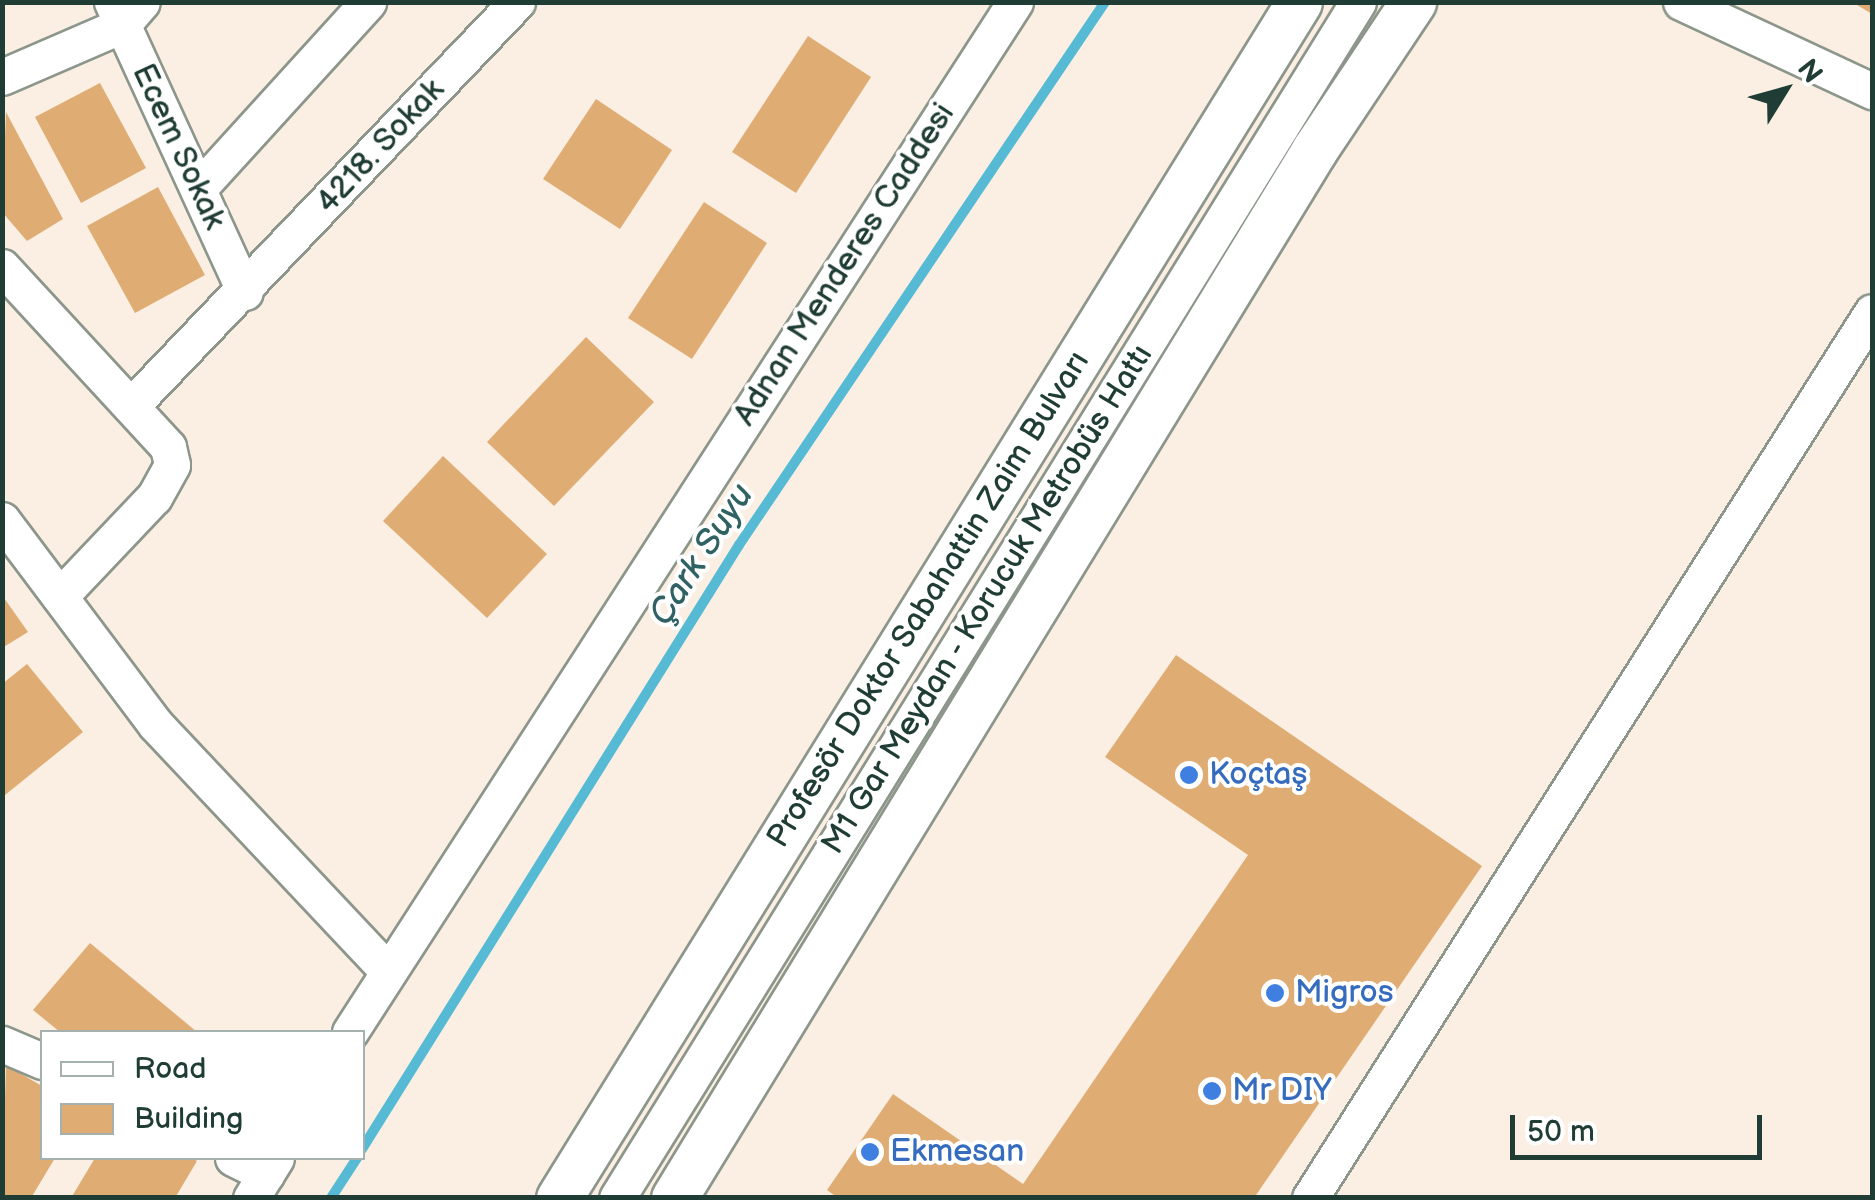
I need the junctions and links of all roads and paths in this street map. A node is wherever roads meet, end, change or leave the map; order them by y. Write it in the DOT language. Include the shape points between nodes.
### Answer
graph roads {
  1 [pos="368,2"];
  2 [pos="517,2"];
  3 [pos="1015,2"];
  4 [pos="1299,2"];
  5 [pos="1358,2"];
  6 [pos="1413,2"];
  7 [pos="1681,2"];
  8 [pos="125,10"];
  9 [pos="2,77"];
  10 [pos="1872,91"];
  11 [pos="198,189"];
  12 [pos="2,267"];
  13 [pos="245,292"];
  14 [pos="1872,312"];
  15 [pos="131,406"];
  16 [pos="2,520"];
  17 [pos="60,596"];
  18 [pos="388,970"];
  19 [pos="351,1030"];
  20 [pos="2,1044"];
  21 [pos="40,1061"];
  22 [pos="236,1160"];
  23 [pos="264,1176"];
  24 [pos="558,1198"];
  25 [pos="618,1198"];
  26 [pos="674,1198"];
  27 [pos="1310,1198"];
  1 -- 11 [label="street"];
  2 -- 13 [label="street, 4218. Sokak"];
  3 -- 18 [label="street, Adnan Menderes Caddesi"];
  4 -- 24 [label="main road, Profesör Doktor Sabahattin Zaim Bulvarı"];
  5 -- 25 [label="street, M1 Gar Meydan - Korucuk Metrobüs Hattı"];
  6 -- 26 [label="main road" via="1316,149"];
  7 -- 10 [label="street"];
  8 -- 9 [label="street"];
  8 -- 11 [label="street, Ecem Sokak"];
  11 -- 13 [label="street, Ecem Sokak"];
  12 -- 15 [label="street"];
  13 -- 15 [label="street, 4218. Sokak"];
  14 -- 27 [label="street"];
  15 -- 17 [label="street" via="168,447 172,465 154,498"];
  16 -- 17 [label="street"];
  17 -- 18 [label="street" via="156,724"];
  18 -- 19 [label="street, Adnan Menderes Caddesi"];
  20 -- 21 [label="street"];
  22 -- 23 [label="street"];
}
